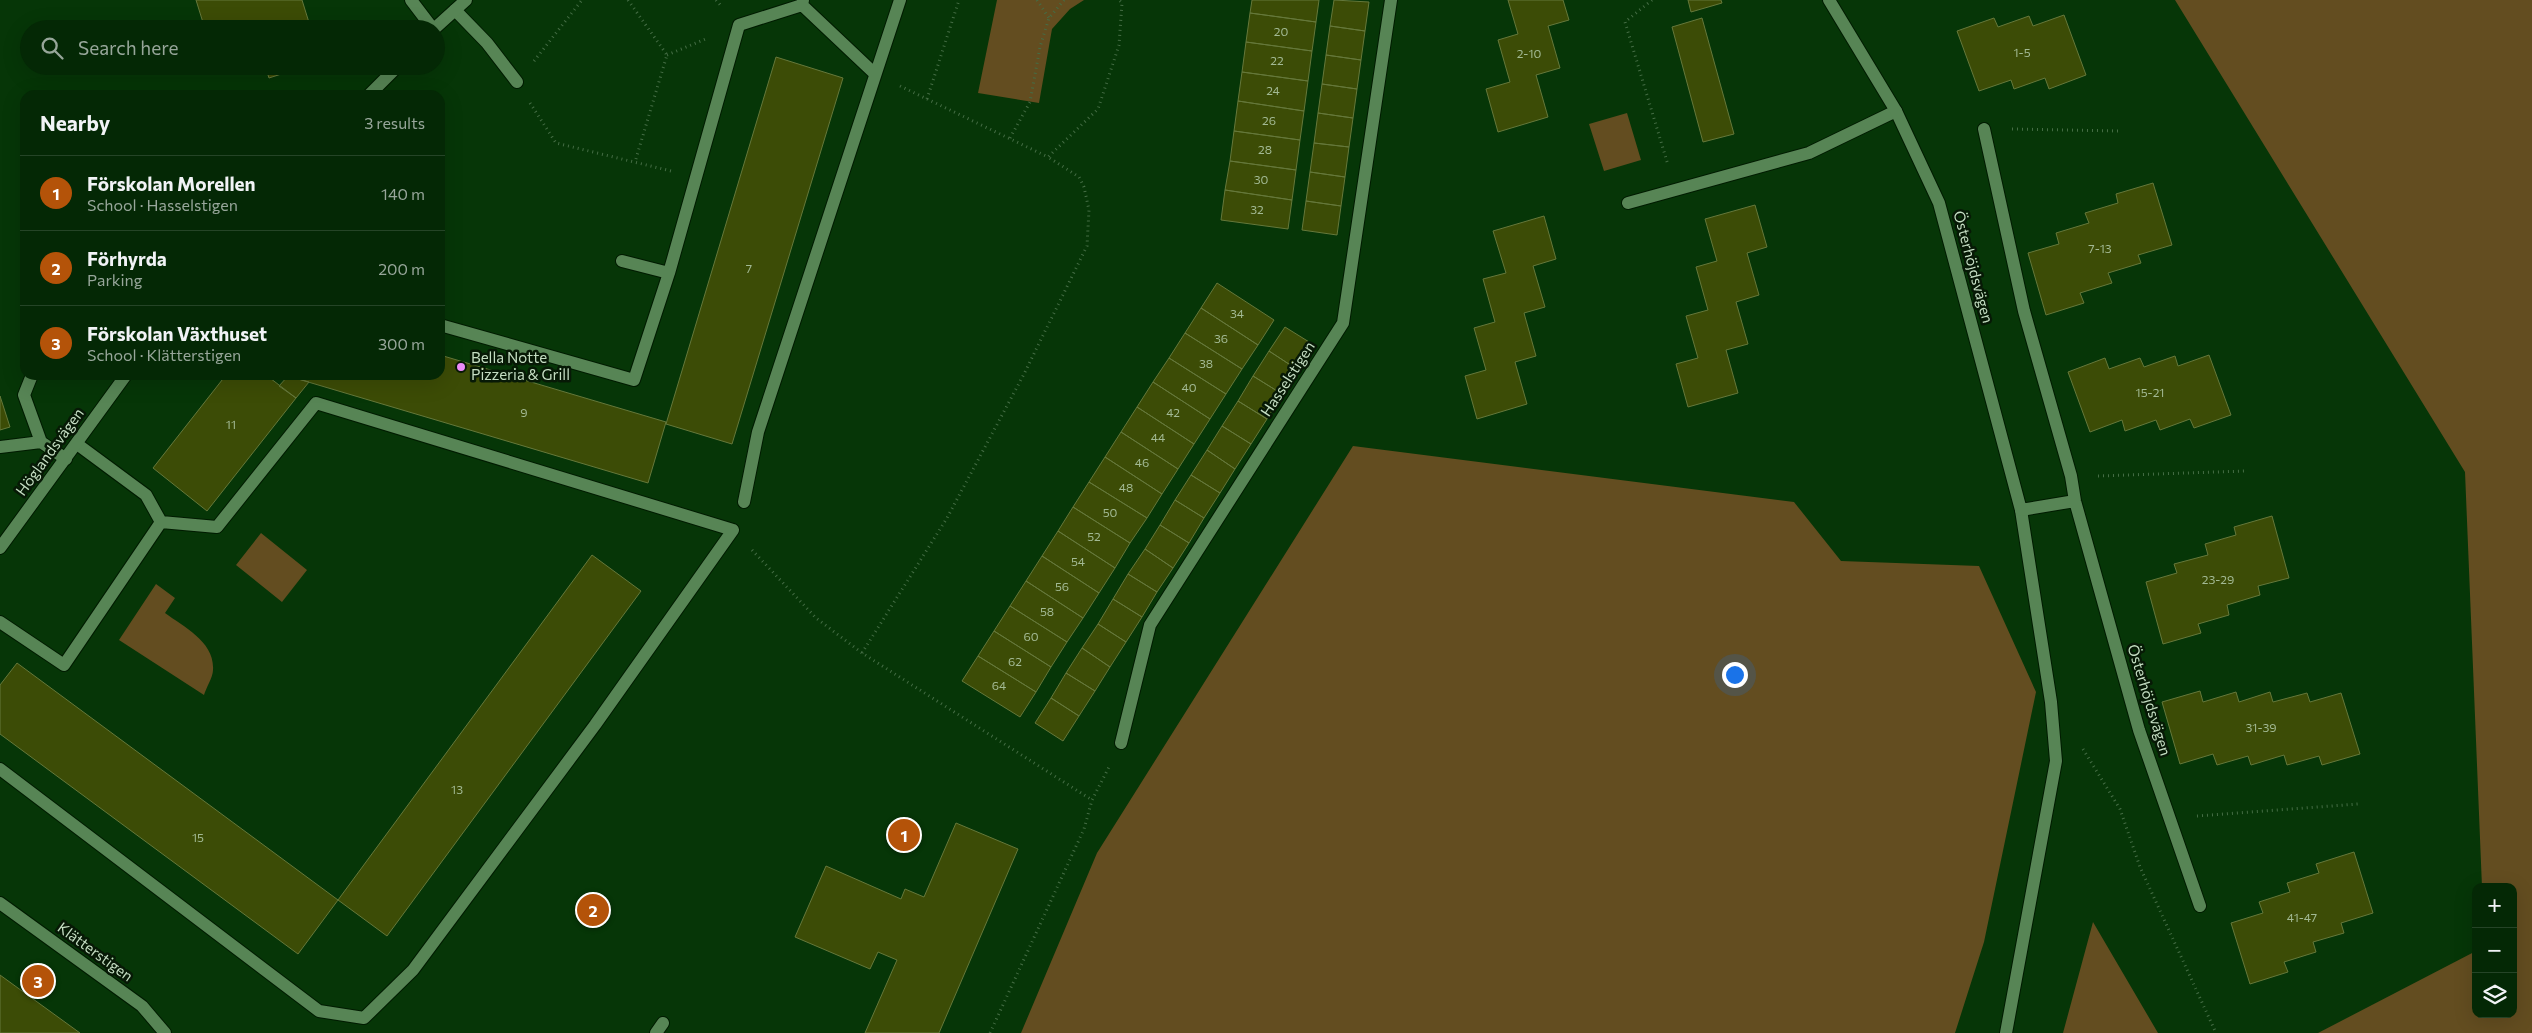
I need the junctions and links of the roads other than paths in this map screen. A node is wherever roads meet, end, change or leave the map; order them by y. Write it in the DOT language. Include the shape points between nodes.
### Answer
graph roads {
  1 [pos="410,0"];
  2 [pos="466,0"];
  3 [pos="900,0"];
  4 [pos="1392,0"];
  5 [pos="1829,0"];
  6 [pos="802,3"];
  7 [pos="455,10"];
  8 [pos="427,20"];
  9 [pos="444,20"];
  10 [pos="874,74"];
  11 [pos="389,75"];
  12 [pos="517,82"];
  13 [pos="374,90"];
  14 [pos="1896,111"];
  15 [pos="1984,129"];
  16 [pos="1628,203"];
  17 [pos="622,261"];
  18 [pos="669,273"];
  19 [pos="445,327"];
  20 [pos="30,380"];
  21 [pos="122,380"];
  22 [pos="41,442"];
  23 [pos="77,444"];
  24 [pos="0,447"];
  25 [pos="66,459"];
  26 [pos="2075,501"];
  27 [pos="744,502"];
  28 [pos="2021,510"];
  29 [pos="161,522"];
  30 [pos="0,548"];
  31 [pos="0,622"];
  32 [pos="1121,743"];
  33 [pos="0,769"];
  34 [pos="0,903"];
  35 [pos="2200,906"];
  36 [pos="165,1033"];
  37 [pos="2006,1033"];
  1 -- 8 [label="street"];
  2 -- 7 [label="street"];
  3 -- 10 [label="street"];
  4 -- 32 [label="street, Hasselstigen" via="1343,323 1150,625"];
  5 -- 14 [label="street, Österhöjdsvägen"];
  6 -- 10 [label="street"];
  6 -- 18 [label="street" via="739,26"];
  7 -- 9 [label="street"];
  7 -- 12 [label="street" via="487,43"];
  10 -- 27 [label="street" via="758,432"];
  11 -- 13 [label="street"];
  14 -- 16 [label="street" via="1809,153"];
  14 -- 28 [label="street, Österhöjdsvägen" via="1940,204"];
  15 -- 26 [label="street, Österhöjdsvägen" via="2024,311 2071,476"];
  17 -- 18 [label="street"];
  18 -- 19 [label="street" via="634,380"];
  20 -- 22 [label="street" via="24,395"];
  21 -- 23 [label="street, Höglandsvägen"];
  22 -- 24 [label="street"];
  22 -- 25 [label="street"];
  23 -- 25 [label="street, Höglandsvägen"];
  23 -- 29 [label="street" via="146,495"];
  25 -- 30 [label="street, Höglandsvägen"];
  26 -- 28 [label="street"];
  26 -- 35 [label="street, Österhöjdsvägen" via="2139,730"];
  28 -- 37 [label="street, Österhöjdsvägen" via="2051,702 2056,761"];
  29 -- 31 [label="street" via="64,665"];
  29 -- 33 [label="street" via="217,527 316,403 733,530 595,725 413,970 364,1018 319,1011"];
  34 -- 36 [label="street, Klätterstigen" via="142,1006"];
}
